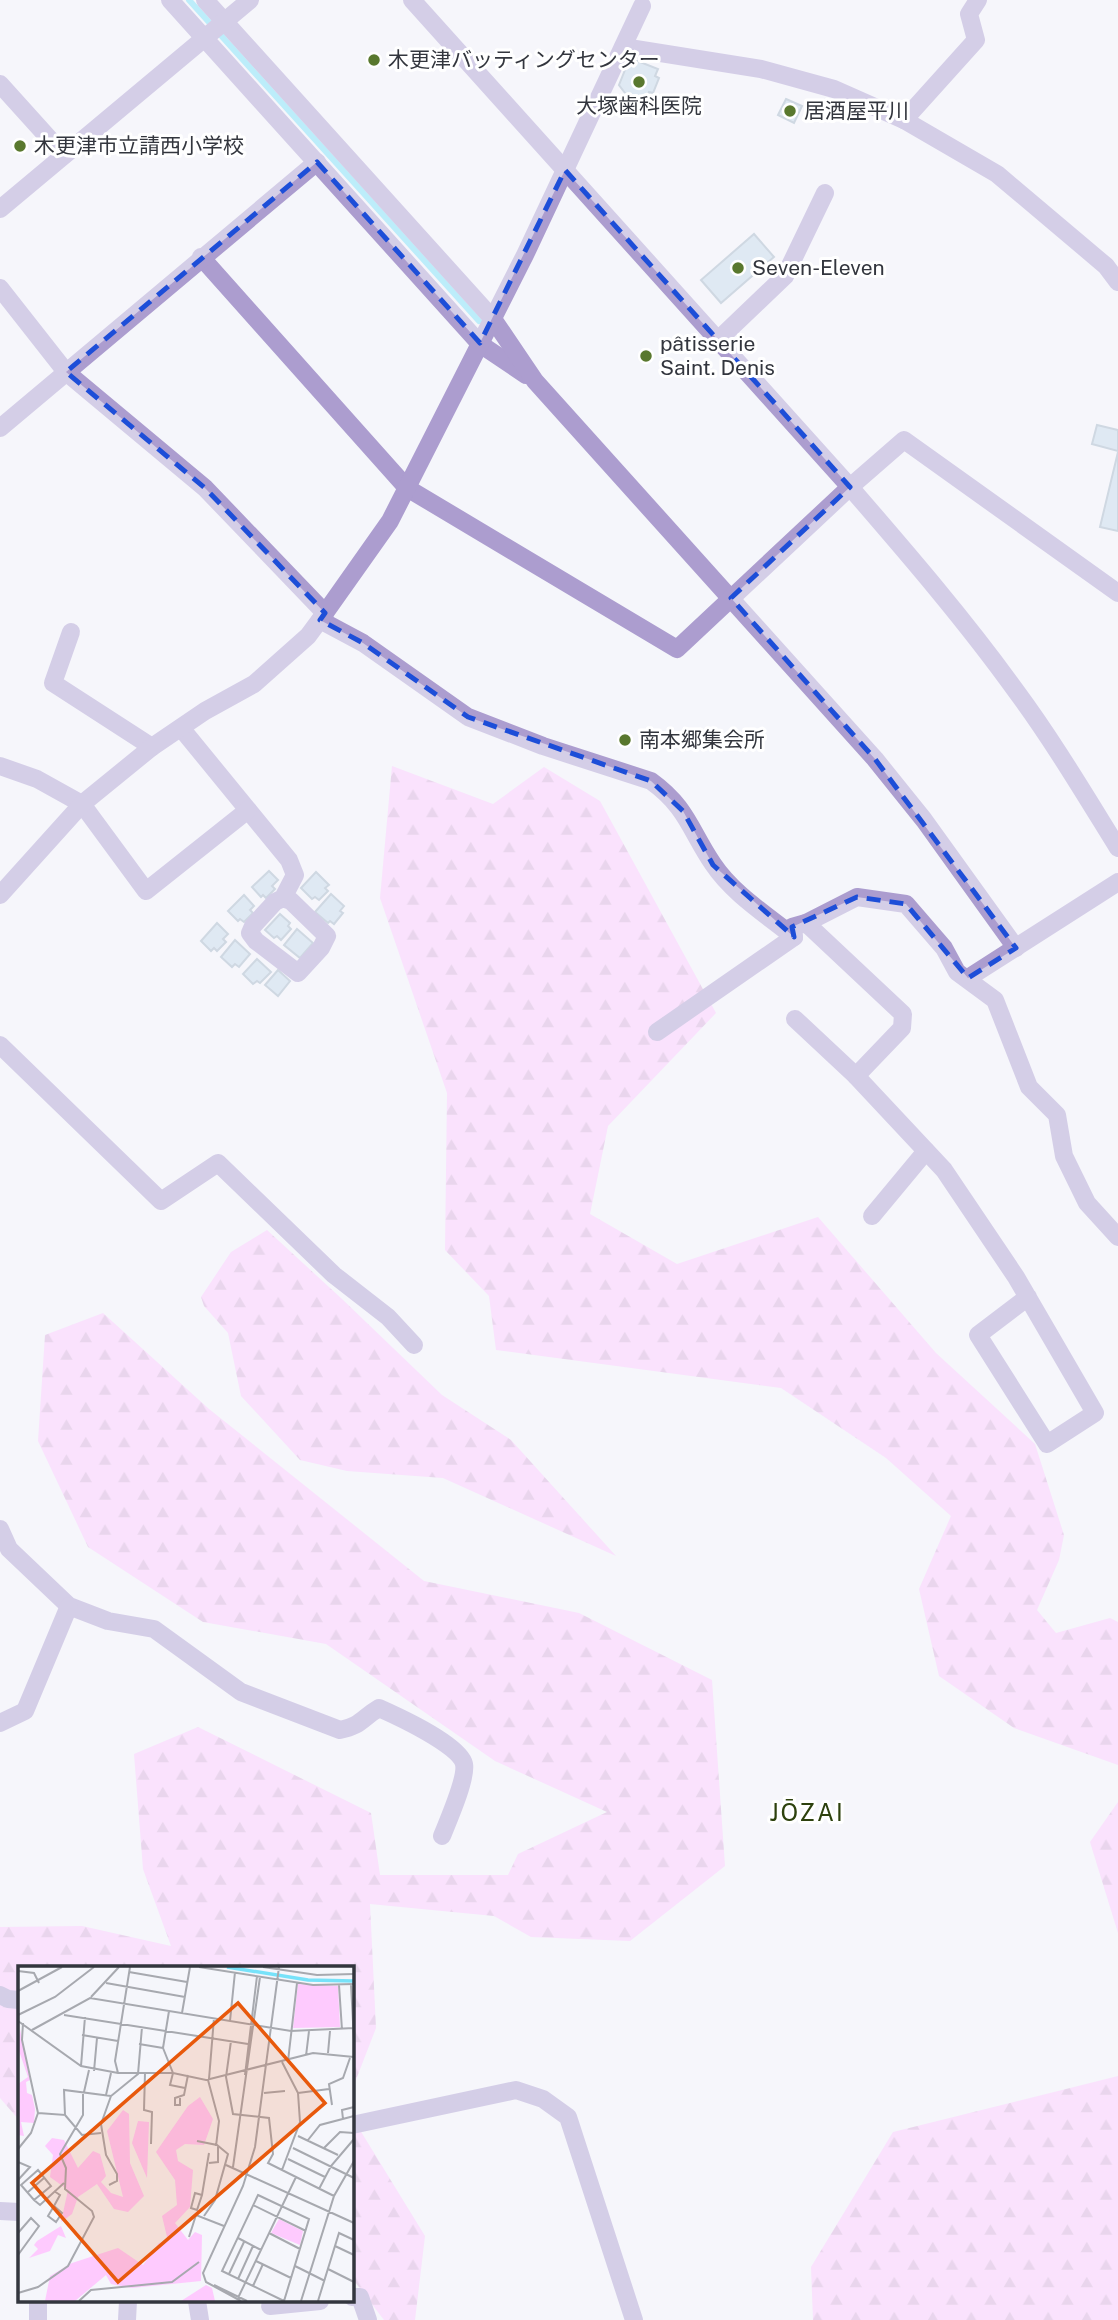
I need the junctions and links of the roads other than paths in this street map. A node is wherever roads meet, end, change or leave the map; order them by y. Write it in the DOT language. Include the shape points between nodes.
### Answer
graph roads {
  1 [pos="170,0"];
  2 [pos="205,0"];
  3 [pos="250,0"];
  4 [pos="412,0"];
  5 [pos="978,0"];
  6 [pos="642,2"];
  7 [pos="214,30"];
  8 [pos="623,47"];
  9 [pos="0,84"];
  10 [pos="904,120"];
  11 [pos="64,155"];
  12 [pos="317,162"];
  13 [pos="565,170"];
  14 [pos="825,193"];
  15 [pos="0,208"];
  16 [pos="201,257"];
  17 [pos="1118,282"];
  18 [pos="0,288"];
  19 [pos="493,319"];
  20 [pos="718,340"];
  21 [pos="480,344"];
  22 [pos="66,372"];
  23 [pos="535,381"];
  24 [pos="0,428"];
  25 [pos="850,486"];
  26 [pos="407,488"];
  27 [pos="1118,593"];
  28 [pos="731,598"];
  29 [pos="323,617"];
  30 [pos="71,632"];
  31 [pos="181,727"];
  32 [pos="152,747"];
  33 [pos="0,766"];
  34 [pos="82,804"];
  35 [pos="248,810"];
  36 [pos="1118,848"];
  37 [pos="1118,882"];
  38 [pos="0,895"];
  39 [pos="283,898"];
  40 [pos="800,930"];
  41 [pos="1016,948"];
  42 [pos="968,978"];
  43 [pos="795,1019"];
  44 [pos="657,1032"];
  45 [pos="0,1045"];
  46 [pos="856,1076"];
  47 [pos="926,1151"];
  48 [pos="872,1216"];
  49 [pos="1118,1237"];
  50 [pos="1028,1297"];
  51 [pos="414,1345"];
  52 [pos="0,1529"];
  53 [pos="69,1606"];
  54 [pos="0,1723"];
  55 [pos="442,1836"];
  56 [pos="0,1995"];
  57 [pos="18,2000"];
  58 [pos="354,2125"];
  59 [pos="0,2211"];
  60 [pos="18,2212"];
  61 [pos="354,2298"];
  62 [pos="38,2302"];
  63 [pos="128,2302"];
  64 [pos="197,2302"];
  65 [pos="314,2302"];
  66 [pos="271,2309"];
  67 [pos="38,2320"];
  68 [pos="127,2320"];
  69 [pos="200,2320"];
  70 [pos="368,2320"];
  71 [pos="634,2320"];
  1 -- 7 [label="street"];
  2 -- 7 [label="street"];
  3 -- 7 [label="street"];
  4 -- 13 [label="street"];
  5 -- 10 [label="street" via="969,13 976,40"];
  6 -- 8 [label="street"];
  7 -- 11 [label="street"];
  7 -- 12 [label="street"];
  7 -- 19 [label="street"];
  8 -- 10 [label="street" via="761,69 834,89"];
  8 -- 13 [label="street"];
  9 -- 11 [label="street"];
  10 -- 17 [label="street" via="997,174 1106,266"];
  11 -- 15 [label="street"];
  12 -- 16 [label="street"];
  12 -- 21 [label="street"];
  13 -- 19 [label="street"];
  13 -- 20 [label="street"];
  14 -- 20 [label="street" via="785,275"];
  16 -- 22 [label="street"];
  16 -- 26 [label="street"];
  18 -- 22 [label="street"];
  19 -- 21 [label="street"];
  19 -- 23 [label="street"];
  20 -- 25 [label="street"];
  21 -- 23 [label="street"];
  21 -- 26 [label="street"];
  22 -- 24 [label="street"];
  22 -- 29 [label="street" via="205,488"];
  23 -- 28 [label="street"];
  25 -- 27 [label="street" via="904,440"];
  25 -- 28 [label="street"];
  25 -- 36 [label="street" via="1015,690"];
  26 -- 28 [label="street" via="677,649"];
  26 -- 29 [label="street" via="390,521"];
  28 -- 41 [label="street" via="875,759"];
  29 -- 31 [label="street" via="254,684"];
  29 -- 40 [label="street" via="468,717 651,781 683,811 713,865 741,895"];
  30 -- 32 [label="street" via="53,683"];
  31 -- 32 [label="street"];
  31 -- 35 [label="street"];
  32 -- 34 [label="street"];
  33 -- 34 [label="street" via="37,779"];
  34 -- 35 [label="street" via="146,891"];
  34 -- 38 [label="street"];
  35 -- 39 [label="street" via="289,860 295,875"];
  37 -- 41 [label="street"];
  40 -- 42 [label="street" via="857,897 906,904 944,948 957,972"];
  40 -- 44 [label="street"];
  40 -- 46 [label="street" via="903,1014 902,1028"];
  41 -- 42 [label="street"];
  42 -- 49 [label="street" via="995,1000 1029,1087 1057,1115 1064,1156 1087,1203"];
  43 -- 46 [label="street"];
  45 -- 51 [label="street" via="161,1201 218,1163"];
  46 -- 47 [label="street"];
  47 -- 48 [label="street"];
  47 -- 50 [label="street" via="944,1170"];
  50 -- 50 [label="street" via="978,1335 1046,1444 1095,1413"];
  52 -- 53 [label="street" via="9,1549"];
  53 -- 54 [label="street" via="25,1711"];
  53 -- 55 [label="street" via="108,1621 154,1629 241,1692 340,1730 356,1727 379,1708 417,1725 464,1761"];
  56 -- 57 [label="street"];
  58 -- 71 [label="street" via="516,2090 544,2099 568,2117"];
  59 -- 60 [label="street"];
  61 -- 70 [label="street" via="360,2297"];
  62 -- 67 [label="street"];
  63 -- 68 [label="street"];
  64 -- 69 [label="street"];
  65 -- 66 [label="street"];
}
